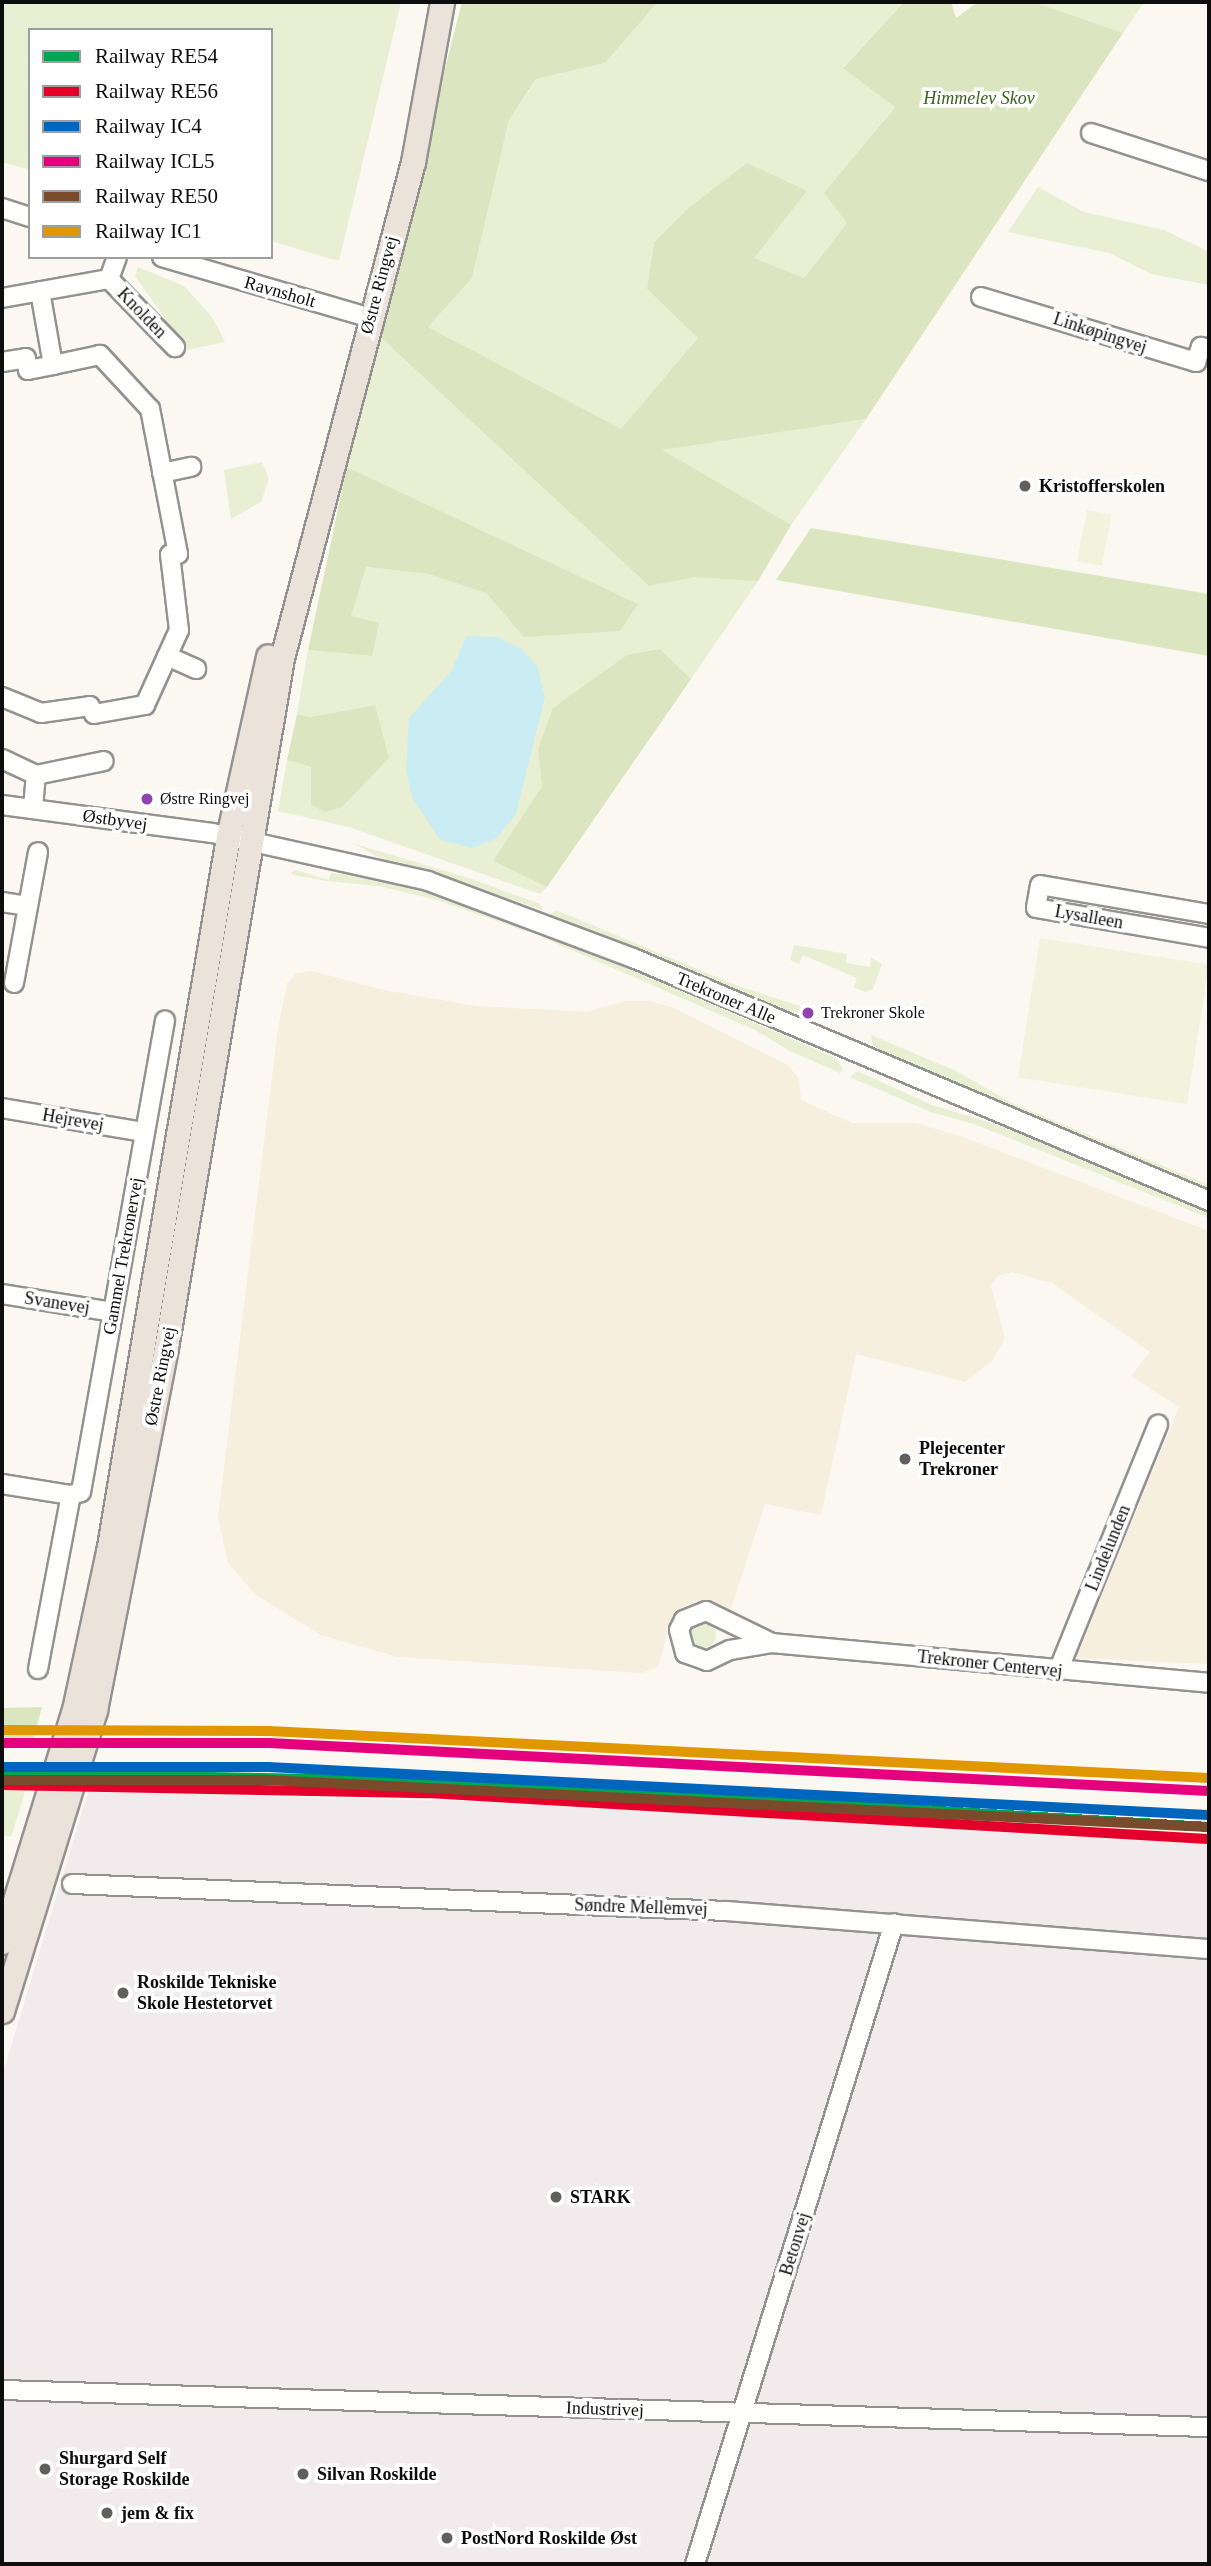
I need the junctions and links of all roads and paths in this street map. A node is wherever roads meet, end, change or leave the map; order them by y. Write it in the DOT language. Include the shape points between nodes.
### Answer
graph roads {
  1 [pos="442,2"];
  2 [pos="1091,133"];
  3 [pos="1209,171"];
  4 [pos="2,208"];
  5 [pos="28,216"];
  6 [pos="116,259"];
  7 [pos="169,259"];
  8 [pos="109,279"];
  9 [pos="40,291"];
  10 [pos="981,297"];
  11 [pos="2,299"];
  12 [pos="364,316"];
  13 [pos="175,347"];
  14 [pos="1209,349"];
  15 [pos="2,362"];
  16 [pos="53,365"];
  17 [pos="191,467"];
  18 [pos="162,473"];
  19 [pos="167,656"];
  20 [pos="196,669"];
  21 [pos="2,697"];
  22 [pos="2,759"];
  23 [pos="104,761"];
  24 [pos="36,775"];
  25 [pos="2,805"];
  26 [pos="33,808"];
  27 [pos="228,837"];
  28 [pos="254,842"];
  29 [pos="38,852"];
  30 [pos="2,902"];
  31 [pos="27,906"];
  32 [pos="1209,914"];
  33 [pos="1209,937"];
  34 [pos="14,983"];
  35 [pos="165,1020"];
  36 [pos="2,1108"];
  37 [pos="144,1132"];
  38 [pos="1209,1201"];
  39 [pos="2,1294"];
  40 [pos="113,1312"];
  41 [pos="1158,1425"];
  42 [pos="2,1485"];
  43 [pos="76,1494"];
  44 [pos="772,1643"];
  45 [pos="38,1669"];
  46 [pos="1058,1671"];
  47 [pos="1209,1683"];
  48 [pos="85,1710"];
  49 [pos="56,1812"];
  50 [pos="72,1884"];
  51 [pos="894,1923"];
  52 [pos="2,1942"];
  53 [pos="1209,1950"];
  54 [pos="2,2011"];
  55 [pos="2,2390"];
  56 [pos="1209,2408"];
  57 [pos="742,2412"];
  58 [pos="1206,2427"];
  59 [pos="695,2564"];
  1 -- 12 [label="main road, Østre Ringvej" via="428,76"];
  2 -- 3 [label="street"];
  4 -- 5 [label="street"];
  6 -- 8 [label="street, Knolden"];
  7 -- 12 [label="street, Ravnsholt"];
  8 -- 9 [label="street, Knolden"];
  8 -- 13 [label="street, Knolden"];
  9 -- 11 [label="street, Knolden"];
  9 -- 16 [label="street"];
  10 -- 14 [label="street, Linkøpingvej" via="1196,362 1200,347"];
  12 -- 27 [label="main road, Østre Ringvej" via="285,581"];
  12 -- 28 [label="main road, Østre Ringvej" via="282,658"];
  15 -- 16 [label="street" via="26,358 28,370"];
  16 -- 18 [label="street" via="100,355 150,409"];
  17 -- 18 [label="street"];
  18 -- 19 [label="street" via="178,554 170,555 179,630"];
  19 -- 20 [label="street"];
  19 -- 21 [label="street" via="145,705 94,714 90,706 41,713"];
  22 -- 24 [label="street"];
  23 -- 24 [label="street"];
  24 -- 26 [label="street"];
  25 -- 26 [label="street, Østbyvej"];
  26 -- 27 [label="street, Østbyvej"];
  27 -- 28 [label="street, Trekroner Alle"];
  27 -- 48 [label="main road, Østre Ringvej"];
  28 -- 38 [label="street, Trekroner Alle" via="428,881 544,922"];
  28 -- 48 [label="main road, Østre Ringvej" via="166,1348"];
  29 -- 31 [label="street"];
  30 -- 31 [label="street"];
  31 -- 34 [label="street"];
  32 -- 33 [label="street, Lysalleen" via="1040,885 1036,908"];
  35 -- 37 [label="street, Gammel Trekronervej"];
  36 -- 37 [label="street, Hejrevej"];
  37 -- 40 [label="street, Gammel Trekronervej"];
  39 -- 40 [label="street, Svanevej"];
  40 -- 43 [label="street, Gammel Trekronervej"];
  41 -- 46 [label="street, Lindelunden"];
  42 -- 43 [label="street"];
  43 -- 45 [label="street, Gammel Trekronervej"];
  44 -- 44 [label="street, Trekroner Centervej" via="706,1611 684,1619 679,1630 679,1642 695,1660 707,1661 730,1650"];
  44 -- 46 [label="street, Trekroner Centervej"];
  46 -- 47 [label="street, Trekroner Centervej"];
  48 -- 49 [label="main road, Østre Ringvej"];
  49 -- 52 [label="main road, Østre Ringvej"];
  49 -- 54 [label="main road, Østre Ringvej"];
  50 -- 51 [label="street, Søndre Mellemvej" via="726,1911"];
  51 -- 53 [label="street, Søndre Mellemvej"];
  51 -- 57 [label="street, Betonvej"];
  55 -- 57 [label="street, Industrivej"];
  56 -- 58 [label="street"];
  57 -- 58 [label="street, Industrivej"];
  57 -- 59 [label="street, Betonvej"];
}
